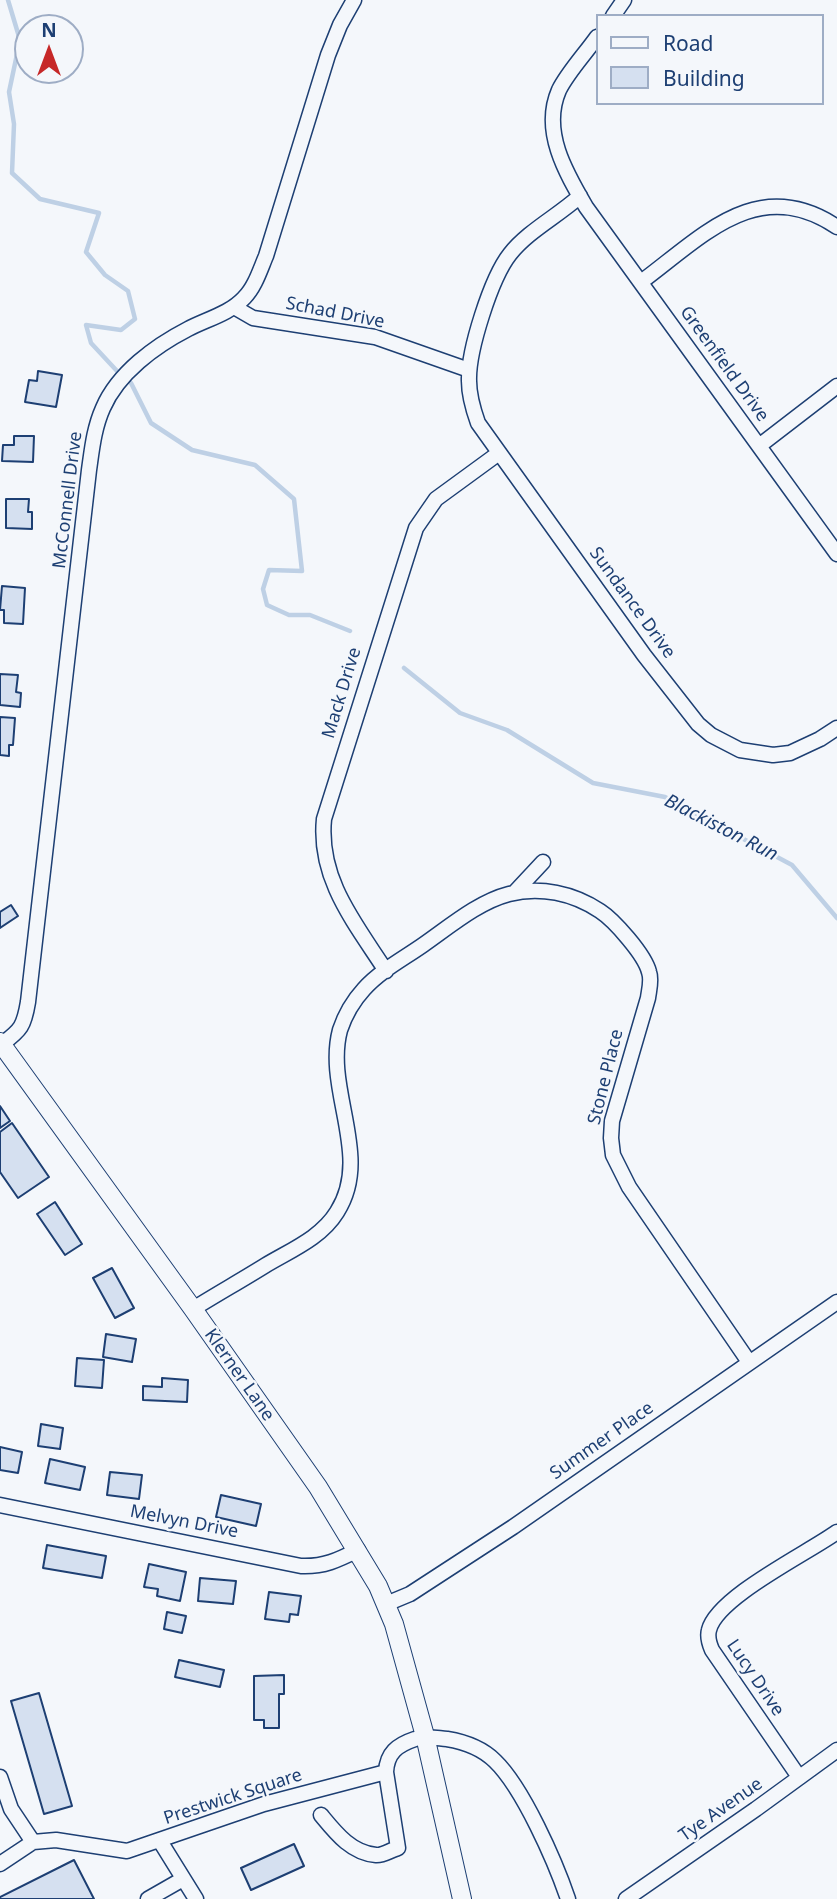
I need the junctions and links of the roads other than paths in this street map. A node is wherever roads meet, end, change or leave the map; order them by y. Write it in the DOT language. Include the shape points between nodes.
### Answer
graph roads {
  1 [pos="354,0"];
  2 [pos="596,38"];
  3 [pos="580,196"];
  4 [pos="837,227"];
  5 [pos="641,282"];
  6 [pos="234,307"];
  7 [pos="469,370"];
  8 [pos="837,386"];
  9 [pos="759,446"];
  10 [pos="499,453"];
  11 [pos="837,554"];
  12 [pos="837,728"];
  13 [pos="544,862"];
  14 [pos="515,892"];
  15 [pos="386,971"];
  16 [pos="1,1043"];
  17 [pos="837,1302"];
  18 [pos="193,1309"];
  19 [pos="749,1362"];
  20 [pos="0,1505"];
  21 [pos="837,1532"];
  22 [pos="358,1550"];
  23 [pos="386,1604"];
  24 [pos="425,1736"];
  25 [pos="837,1750"];
  26 [pos="386,1773"];
  27 [pos="0,1777"];
  28 [pos="799,1777"];
  29 [pos="321,1815"];
  30 [pos="160,1841"];
  31 [pos="33,1842"];
  32 [pos="0,1864"];
  33 [pos="183,1879"];
  34 [pos="148,1899"];
  35 [pos="196,1899"];
  36 [pos="461,1899"];
  37 [pos="568,1899"];
  38 [pos="626,1899"];
  1 -- 6 [label="street, McConnell Drive" via="328,55 266,256 254,285"];
  2 -- 3 [label="street, Greenfield Drive" via="560,89 555,105 555,139"];
  3 -- 5 [label="street, Greenfield Drive"];
  3 -- 7 [label="street" via="502,264"];
  4 -- 5 [label="street" via="809,212 780,206 735,215"];
  5 -- 9 [label="street, Greenfield Drive"];
  6 -- 7 [label="street, Schad Drive" via="253,317 375,337"];
  6 -- 16 [label="street, McConnell Drive" via="188,329 145,358 111,394 98,421 28,1002 23,1026"];
  7 -- 10 [label="street, Sundance Drive" via="469,395 478,423"];
  8 -- 9 [label="street"];
  9 -- 11 [label="street, Greenfield Drive"];
  10 -- 12 [label="street, Sundance Drive" via="677,700 711,735 740,750 773,755 790,753"];
  10 -- 15 [label="street, Mack Drive" via="436,499 416,528 324,819 323,850 331,880"];
  13 -- 14 [label="street, Stone Place"];
  14 -- 15 [label="street, Stone Place" via="476,908"];
  14 -- 19 [label="street, Stone Place" via="558,892 590,904 627,938 649,972 648,998 612,1121 613,1155 650,1220"];
  15 -- 18 [label="street, Stone Place" via="355,1000 337,1046 351,1157 338,1211 315,1236"];
  16 -- 18 [label="street, Klerner Lane"];
  17 -- 19 [label="street, Summer Place"];
  18 -- 22 [label="street, Klerner Lane"];
  19 -- 23 [label="street, Summer Place" via="513,1527 410,1594"];
  20 -- 22 [label="street, Melvyn Drive" via="301,1566 331,1564"];
  21 -- 28 [label="street, Lucy Drive" via="747,1589 713,1620 708,1631 712,1650"];
  22 -- 23 [label="street, Klerner Lane"];
  23 -- 24 [label="street, Klerner Lane"];
  24 -- 26 [label="street" via="394,1749"];
  24 -- 36 [label="street, Klerner Lane"];
  24 -- 37 [label="street" via="467,1742 495,1760 514,1784"];
  25 -- 28 [label="street, Tye Avenue"];
  26 -- 29 [label="street" via="398,1848 378,1856 355,1849"];
  26 -- 30 [label="street, Prestwick Square" via="264,1804"];
  27 -- 31 [label="street" via="10,1810"];
  28 -- 38 [label="street, Tye Avenue"];
  30 -- 31 [label="street, Prestwick Square" via="127,1851 55,1840"];
  30 -- 33 [label="street"];
  31 -- 32 [label="street"];
  33 -- 34 [label="street"];
  33 -- 35 [label="street"];
}
